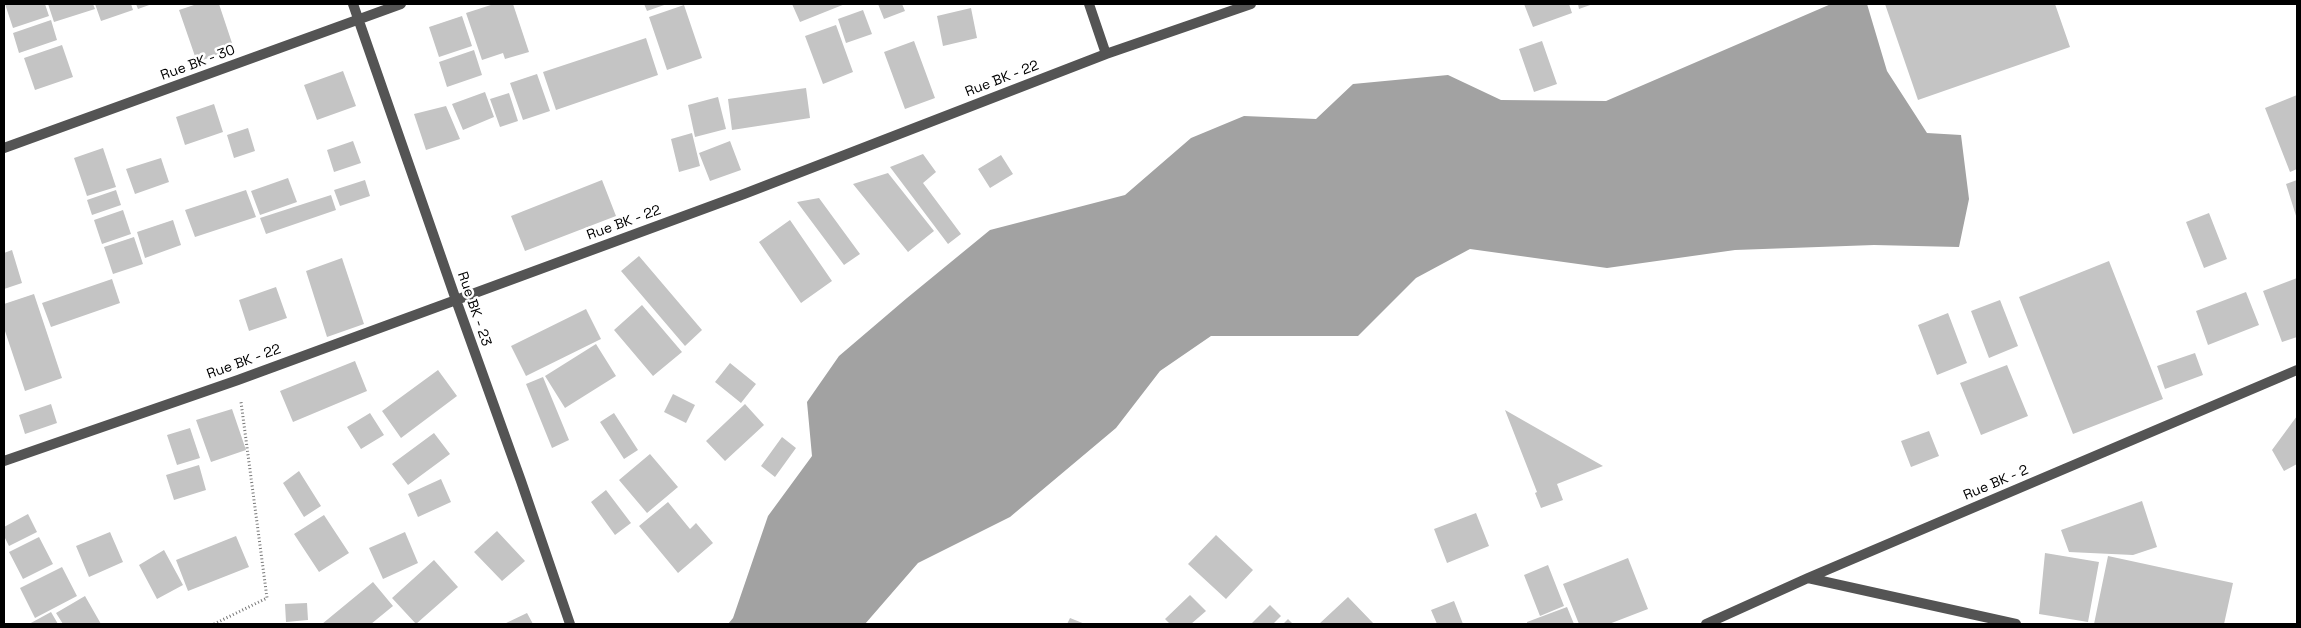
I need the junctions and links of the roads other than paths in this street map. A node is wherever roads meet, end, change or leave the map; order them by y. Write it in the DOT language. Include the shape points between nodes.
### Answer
graph roads {
  1 [pos="353,4"];
  2 [pos="401,4"];
  3 [pos="1089,4"];
  4 [pos="1251,4"];
  5 [pos="360,19"];
  6 [pos="1106,54"];
  7 [pos="4,148"];
  8 [pos="456,300"];
  9 [pos="2297,370"];
  10 [pos="4,461"];
  11 [pos="1808,578"];
  12 [pos="570,624"];
  13 [pos="1706,624"];
  14 [pos="2016,624"];
  1 -- 5 [label="street, Rue BK - 23"];
  2 -- 5 [label="street, Rue BK - 30"];
  3 -- 6 [label="street"];
  4 -- 6 [label="street, Rue BK - 22"];
  5 -- 7 [label="street, Rue BK - 30"];
  5 -- 8 [label="street, Rue BK - 23"];
  6 -- 8 [label="street, Rue BK - 22" via="744,194"];
  8 -- 10 [label="street, Rue BK - 22"];
  8 -- 12 [label="street, Rue BK - 23"];
  9 -- 11 [label="street, Rue BK - 2"];
  11 -- 13 [label="street, Rue BK - 2"];
  11 -- 14 [label="street"];
}
